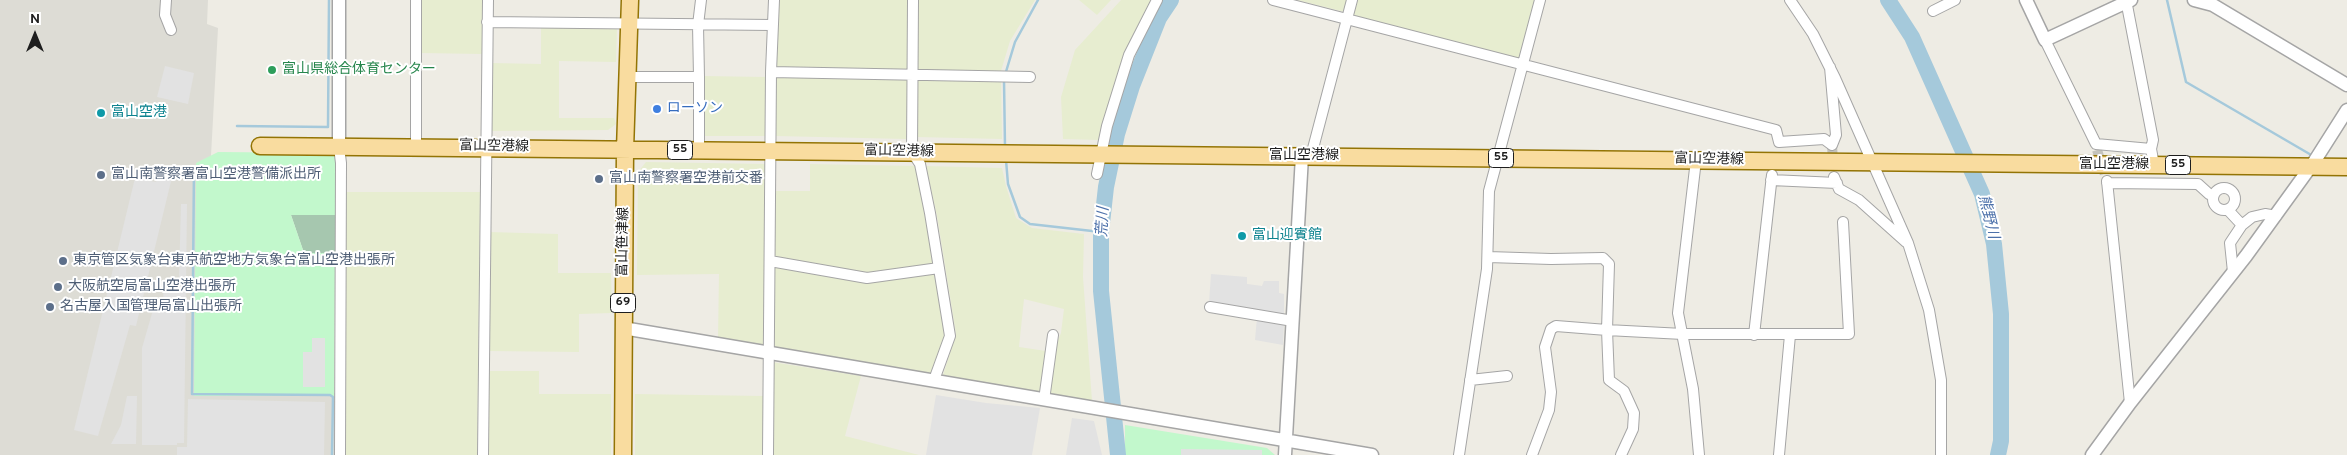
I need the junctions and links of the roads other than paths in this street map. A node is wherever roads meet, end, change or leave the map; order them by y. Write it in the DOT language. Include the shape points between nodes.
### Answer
graph roads {
  1 [pos="166,0"];
  2 [pos="339,0"];
  3 [pos="416,0"];
  4 [pos="488,0"];
  5 [pos="630,0"];
  6 [pos="701,0"];
  7 [pos="774,0"];
  8 [pos="913,0"];
  9 [pos="1157,0"];
  10 [pos="1273,0"];
  11 [pos="1352,0"];
  12 [pos="1540,0"];
  13 [pos="1790,0"];
  14 [pos="1955,0"];
  15 [pos="2026,0"];
  16 [pos="2128,0"];
  17 [pos="2194,0"];
  18 [pos="1933,12"];
  19 [pos="1347,19"];
  20 [pos="487,22"];
  21 [pos="628,24"];
  22 [pos="698,25"];
  23 [pos="772,25"];
  24 [pos="171,30"];
  25 [pos="2045,40"];
  26 [pos="1523,64"];
  27 [pos="1830,67"];
  28 [pos="771,72"];
  29 [pos="912,75"];
  30 [pos="699,77"];
  31 [pos="1030,77"];
  32 [pos="627,78"];
  33 [pos="2347,85"];
  34 [pos="2347,110"];
  35 [pos="260,146"];
  36 [pos="339,146"];
  37 [pos="416,146"];
  38 [pos="486,147"];
  39 [pos="2151,149"];
  40 [pos="625,150"];
  41 [pos="699,150"];
  42 [pos="771,150"];
  43 [pos="912,152"];
  44 [pos="1100,154"];
  45 [pos="1306,156"];
  46 [pos="1497,158"];
  47 [pos="1696,160"];
  48 [pos="1878,162"];
  49 [pos="2154,165"];
  50 [pos="2173,165"];
  51 [pos="2311,166"];
  52 [pos="2347,167"];
  53 [pos="1097,174"];
  54 [pos="2175,184"];
  55 [pos="2214,195"];
  56 [pos="2228,210"];
  57 [pos="2276,216"];
  58 [pos="1843,222"];
  59 [pos="2242,225"];
  60 [pos="1908,243"];
  61 [pos="1488,257"];
  62 [pos="770,260"];
  63 [pos="939,268"];
  64 [pos="2233,272"];
  65 [pos="1210,307"];
  66 [pos="1293,321"];
  67 [pos="623,328"];
  68 [pos="1607,330"];
  69 [pos="1683,334"];
  70 [pos="1754,335"];
  71 [pos="1790,335"];
  72 [pos="1052,336"];
  73 [pos="769,352"];
  74 [pos="1507,376"];
  75 [pos="934,380"];
  76 [pos="1470,380"];
  77 [pos="1044,400"];
  78 [pos="2130,403"];
  79 [pos="1286,440"];
  80 [pos="340,455"];
  81 [pos="482,455"];
  82 [pos="623,455"];
  83 [pos="768,455"];
  84 [pos="1285,455"];
  85 [pos="1372,455"];
  86 [pos="1459,455"];
  87 [pos="1532,455"];
  88 [pos="1621,455"];
  89 [pos="1699,455"];
  90 [pos="1779,455"];
  91 [pos="1941,455"];
  92 [pos="2092,455"];
  1 -- 24 [label="street" via="165,15"];
  2 -- 36 [label="street"];
  3 -- 37 [label="street"];
  4 -- 20 [label="street"];
  5 -- 21 [label="main road, 富山笹津線 / 69"];
  6 -- 22 [label="street"];
  7 -- 23 [label="street"];
  8 -- 29 [label="street"];
  9 -- 44 [label="street" via="1129,55"];
  10 -- 19 [label="street"];
  11 -- 19 [label="street"];
  12 -- 26 [label="street"];
  13 -- 27 [label="street"];
  14 -- 18 [label="street"];
  15 -- 25 [label="street"];
  16 -- 25 [label="street"];
  16 -- 39 [label="street" via="2153,140"];
  17 -- 33 [label="street" via="2213,5"];
  19 -- 26 [label="street"];
  19 -- 45 [label="street"];
  20 -- 21 [label="street"];
  20 -- 38 [label="street"];
  21 -- 22 [label="street"];
  21 -- 32 [label="main road, 富山笹津線 / 69"];
  22 -- 23 [label="street"];
  22 -- 30 [label="street"];
  23 -- 28 [label="street"];
  25 -- 39 [label="street" via="2096,147"];
  26 -- 27 [label="street" via="1776,130 1779,142 1824,139 1832,146 1836,135"];
  26 -- 46 [label="street"];
  27 -- 48 [label="street"];
  28 -- 29 [label="street"];
  28 -- 42 [label="street"];
  29 -- 31 [label="street"];
  29 -- 43 [label="street"];
  30 -- 32 [label="street"];
  30 -- 41 [label="street"];
  32 -- 40 [label="main road, 富山笹津線 / 69"];
  34 -- 51 [label="street"];
  35 -- 36 [label="main road, 富山空港線 / 55"];
  36 -- 37 [label="main road, 富山空港線 / 55"];
  36 -- 80 [label="street"];
  37 -- 38 [label="main road, 富山空港線 / 55"];
  38 -- 40 [label="main road, 富山空港線 / 55"];
  38 -- 81 [label="street"];
  39 -- 49 [label="street"];
  40 -- 41 [label="main road, 富山空港線 / 55"];
  40 -- 67 [label="main road, 富山笹津線 / 69"];
  41 -- 42 [label="main road, 富山空港線 / 55"];
  42 -- 43 [label="main road, 富山空港線 / 55"];
  42 -- 62 [label="street"];
  43 -- 44 [label="main road, 富山空港線 / 55"];
  43 -- 63 [label="street" via="920,164"];
  44 -- 45 [label="main road, 富山空港線 / 55"];
  44 -- 53 [label="street"];
  45 -- 46 [label="main road, 富山空港線 / 55"];
  45 -- 66 [label="street"];
  46 -- 47 [label="main road, 富山空港線 / 55"];
  46 -- 61 [label="street" via="1489,191"];
  47 -- 48 [label="main road, 富山空港線 / 55"];
  47 -- 69 [label="street" via="1678,313"];
  48 -- 49 [label="main road, 富山空港線 / 55"];
  48 -- 60 [label="street"];
  49 -- 50 [label="main road, 富山空港線 / 55"];
  50 -- 51 [label="main road, 富山空港線 / 55"];
  50 -- 54 [label="street"];
  51 -- 52 [label="main road, 富山空港線 / 55"];
  51 -- 57 [label="street"];
  54 -- 55 [label="street" via="2198,184"];
  54 -- 78 [label="street" via="2107,182"];
  55 -- 56 [label="street" via="2217,208"];
  55 -- 56 [label="street" via="2222,188 2232,192 2235,202"];
  56 -- 59 [label="street"];
  57 -- 59 [label="street" via="2252,217"];
  57 -- 64 [label="street"];
  58 -- 71 [label="street" via="1849,334"];
  59 -- 64 [label="street" via="2230,244"];
  60 -- 70 [label="street" via="1859,200 1839,189 1835,180 1771,178"];
  60 -- 91 [label="street" via="1930,310 1940,371"];
  61 -- 68 [label="street" via="1603,258 1609,264"];
  61 -- 76 [label="street"];
  62 -- 63 [label="street" via="867,278"];
  62 -- 73 [label="street"];
  63 -- 75 [label="street" via="950,336"];
  64 -- 78 [label="street"];
  65 -- 66 [label="street"];
  66 -- 79 [label="street"];
  67 -- 73 [label="street"];
  67 -- 82 [label="main road, 富山笹津線 / 69"];
  68 -- 69 [label="street"];
  68 -- 87 [label="street" via="1551,328 1544,347 1551,392 1549,410"];
  68 -- 88 [label="street" via="1609,380 1624,391 1634,413 1633,430"];
  69 -- 70 [label="street"];
  69 -- 89 [label="street" via="1693,389"];
  70 -- 71 [label="street"];
  71 -- 90 [label="street"];
  72 -- 77 [label="street"];
  73 -- 75 [label="street"];
  73 -- 83 [label="street"];
  74 -- 76 [label="street"];
  75 -- 77 [label="street"];
  76 -- 86 [label="street"];
  77 -- 79 [label="street"];
  78 -- 92 [label="street"];
  79 -- 84 [label="street"];
  79 -- 85 [label="street"];
}
